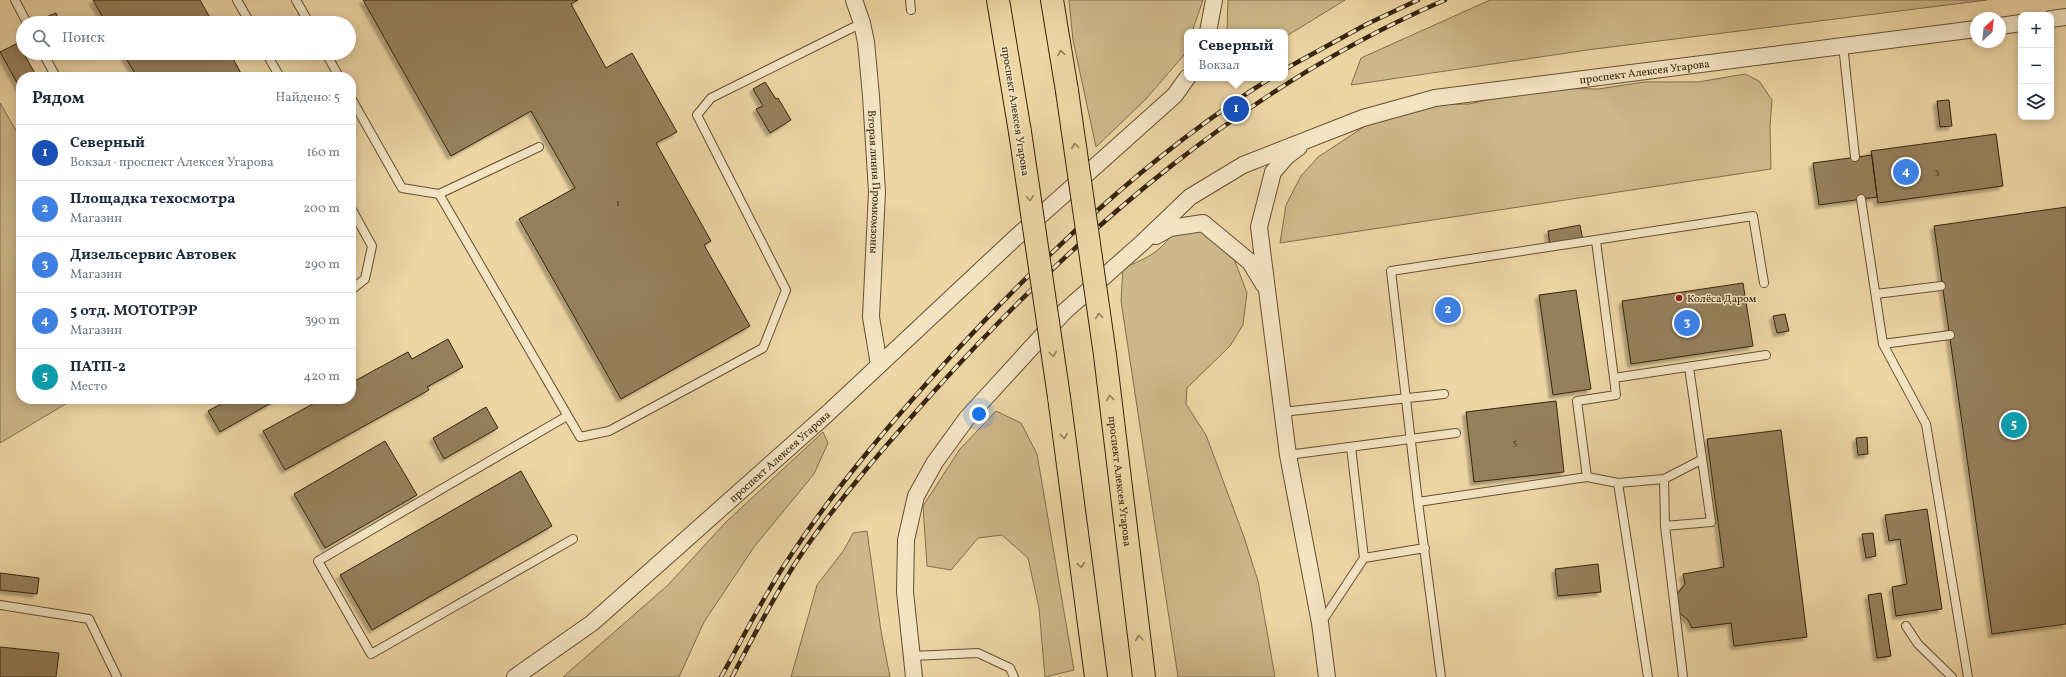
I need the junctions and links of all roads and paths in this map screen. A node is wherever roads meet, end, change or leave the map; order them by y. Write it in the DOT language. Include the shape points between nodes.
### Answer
graph roads {
  1 [pos="15,0"];
  2 [pos="237,0"];
  3 [pos="296,0"];
  4 [pos="854,0"];
  5 [pos="910,0"];
  6 [pos="998,0"];
  7 [pos="1052,0"];
  8 [pos="1214,0"];
  9 [pos="912,10"];
  10 [pos="23,16"];
  11 [pos="246,16"];
  12 [pos="305,16"];
  13 [pos="2066,17"];
  14 [pos="2054,19"];
  15 [pos="862,23"];
  16 [pos="2018,23"];
  17 [pos="2006,25"];
  18 [pos="1209,29"];
  19 [pos="1970,30"];
  20 [pos="1843,45"];
  21 [pos="47,60"];
  22 [pos="270,60"];
  23 [pos="330,60"];
  24 [pos="53,72"];
  25 [pos="277,72"];
  26 [pos="336,72"];
  27 [pos="1185,81"];
  28 [pos="356,107"];
  29 [pos="1318,135"];
  30 [pos="538,147"];
  31 [pos="1855,157"];
  32 [pos="439,194"];
  33 [pos="1861,199"];
  34 [pos="356,217"];
  35 [pos="1596,241"];
  36 [pos="1142,243"];
  37 [pos="1764,283"];
  38 [pos="356,286"];
  39 [pos="1941,286"];
  40 [pos="1267,292"];
  41 [pos="1876,294"];
  42 [pos="1950,335"];
  43 [pos="1883,344"];
  44 [pos="1766,355"];
  45 [pos="879,365"];
  46 [pos="1689,367"];
  47 [pos="1614,378"];
  48 [pos="1444,394"];
  49 [pos="1407,398"];
  50 [pos="1283,412"];
  51 [pos="567,416"];
  52 [pos="1456,434"];
  53 [pos="1412,439"];
  54 [pos="1351,447"];
  55 [pos="1288,455"];
  56 [pos="1701,460"];
  57 [pos="1587,477"];
  58 [pos="1664,479"];
  59 [pos="1618,484"];
  60 [pos="1418,502"];
  61 [pos="1666,526"];
  62 [pos="573,539"];
  63 [pos="1425,548"];
  64 [pos="1364,558"];
  65 [pos="0,605"];
  66 [pos="1320,623"];
  67 [pos="1906,626"];
  68 [pos="912,656"];
  69 [pos="118,677"];
  70 [pos="515,677"];
  71 [pos="914,677"];
  72 [pos="1014,677"];
  73 [pos="1096,677"];
  74 [pos="1144,677"];
  75 [pos="1327,677"];
  76 [pos="1441,677"];
  77 [pos="1648,677"];
  78 [pos="1683,677"];
  79 [pos="1952,677"];
  80 [pos="1968,677"];
  1 -- 10 [label="lane"];
  2 -- 11 [label="lane"];
  3 -- 12 [label="lane"];
  4 -- 15 [label="street, Вторая линия Промкомзоны"];
  5 -- 9 [label="lane"];
  6 -- 73 [label="main road, проспект Алексея Угарова, one-way, bridge" via="1059,397"];
  74 -- 7 [label="main road, проспект Алексея Угарова, one-way, bridge" via="1105,355"];
  8 -- 18 [label="street"];
  13 -- 14 [label="street"];
  15 -- 45 [label="street, Вторая линия Промкомзоны" via="871,96 877,192 871,317"];
  15 -- 51 [label="lane" via="711,98 697,115 786,290 763,348 609,431 580,437"];
  16 -- 17 [label="street"];
  19 -- 20 [label="street, проспект Алексея Угарова"];
  20 -- 29 [label="street, проспект Алексея Угарова" via="1435,98 1363,118"];
  20 -- 31 [label="lane"];
  21 -- 24 [label="lane"];
  22 -- 25 [label="lane"];
  23 -- 26 [label="lane"];
  27 -- 45 [label="street, проспект Алексея Угарова" via="1175,95 1014,239"];
  28 -- 32 [label="lane" via="402,188"];
  29 -- 36 [label="street, проспект Алексея Угарова" via="1243,164 1190,197"];
  29 -- 40 [label="street, проспект Алексея Угарова" via="1287,156 1273,172 1259,227"];
  30 -- 32 [label="lane"];
  32 -- 51 [label="lane"];
  33 -- 41 [label="lane"];
  34 -- 38 [label="lane" via="372,246 364,279"];
  35 -- 37 [label="lane" via="1753,216"];
  35 -- 47 [label="lane"];
  35 -- 49 [label="lane" via="1391,271"];
  36 -- 40 [label="street, проспект Алексея Угарова" via="1170,228 1203,223 1250,262"];
  36 -- 68 [label="street, проспект Алексея Угарова" via="1064,312 967,418 935,462 916,496 906,540 905,592"];
  39 -- 41 [label="lane"];
  40 -- 50 [label="street, проспект Алексея Угарова"];
  41 -- 43 [label="lane"];
  42 -- 43 [label="lane"];
  43 -- 80 [label="lane" via="1926,424"];
  44 -- 46 [label="lane"];
  45 -- 70 [label="street, проспект Алексея Угарова" via="592,623"];
  46 -- 47 [label="lane"];
  46 -- 56 [label="lane"];
  47 -- 57 [label="lane" via="1616,395 1576,401"];
  48 -- 49 [label="lane"];
  49 -- 50 [label="lane"];
  49 -- 53 [label="lane"];
  50 -- 55 [label="street, проспект Алексея Угарова"];
  51 -- 62 [label="lane" via="318,561 371,654"];
  52 -- 53 [label="lane"];
  53 -- 54 [label="lane"];
  53 -- 60 [label="lane"];
  54 -- 55 [label="lane"];
  54 -- 64 [label="lane"];
  55 -- 66 [label="street, проспект Алексея Угарова"];
  56 -- 58 [label="lane"];
  56 -- 61 [label="lane" via="1711,522"];
  57 -- 59 [label="lane"];
  57 -- 60 [label="lane"];
  58 -- 59 [label="lane"];
  58 -- 61 [label="lane"];
  59 -- 77 [label="lane"];
  60 -- 63 [label="lane"];
  61 -- 78 [label="lane"];
  63 -- 64 [label="lane"];
  63 -- 76 [label="lane"];
  64 -- 66 [label="lane"];
  65 -- 69 [label="lane" via="89,619"];
  66 -- 75 [label="street, проспект Алексея Угарова"];
  67 -- 79 [label="lane" via="1918,644"];
  68 -- 71 [label="street, проспект Алексея Угарова"];
  68 -- 72 [label="lane" via="978,653 1010,668"];
}
